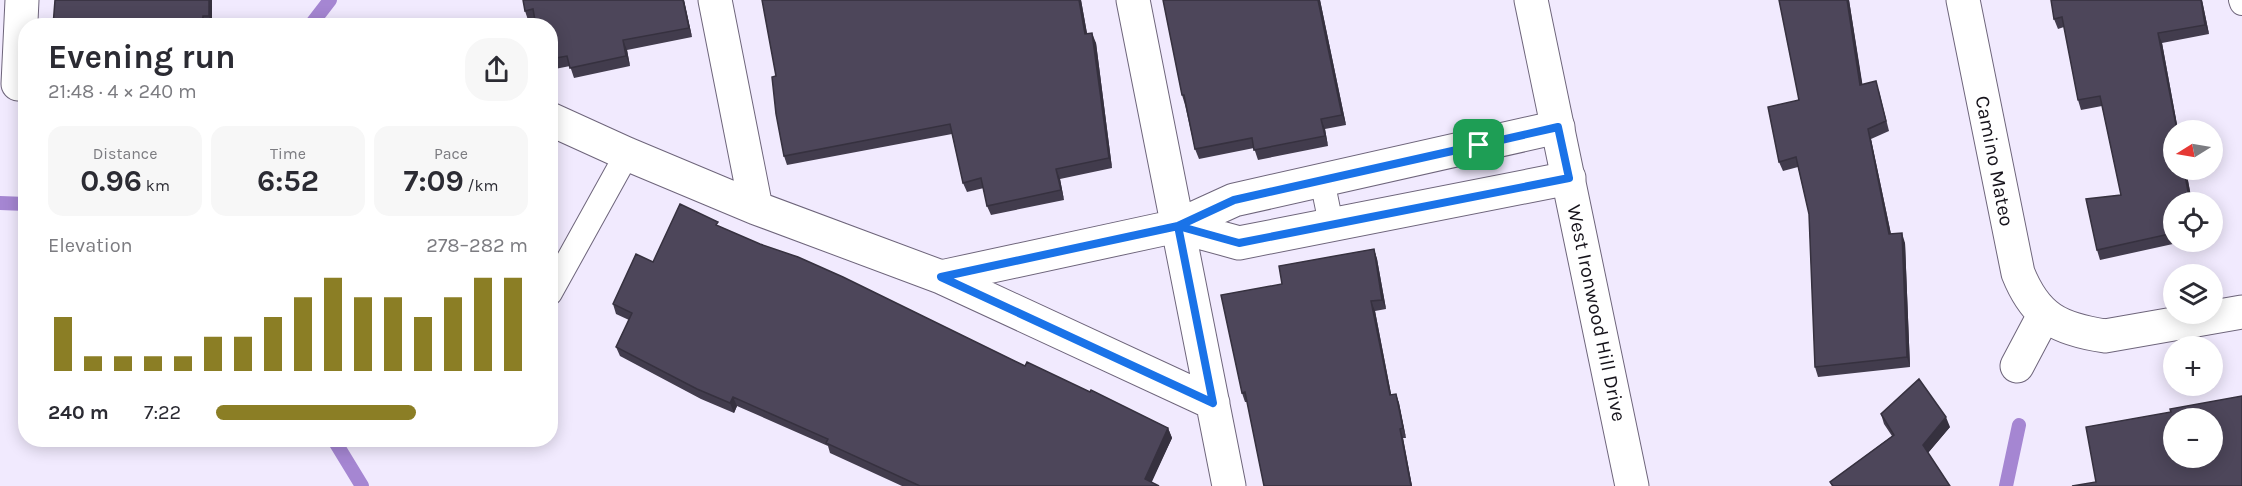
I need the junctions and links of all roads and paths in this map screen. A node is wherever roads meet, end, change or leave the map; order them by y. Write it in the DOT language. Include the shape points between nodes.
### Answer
graph roads {
  1 [pos="22,0"];
  2 [pos="715,0"];
  3 [pos="1133,0"];
  4 [pos="1531,0"];
  5 [pos="1963,0"];
  6 [pos="21,18"];
  7 [pos="558,123"];
  8 [pos="1558,127"];
  9 [pos="627,154"];
  10 [pos="1569,178"];
  11 [pos="1322,180"];
  12 [pos="756,208"];
  13 [pos="1331,224"];
  14 [pos="1178,226"];
  15 [pos="941,277"];
  16 [pos="558,279"];
  17 [pos="2242,312"];
  18 [pos="2044,315"];
  19 [pos="2017,366"];
  20 [pos="1213,403"];
  21 [pos="1229,486"];
  22 [pos="1632,486"];
  1 -- 6 [label="street"];
  2 -- 12 [label="street"];
  3 -- 14 [label="street"];
  4 -- 8 [label="street, West Ironwood Hill Drive"];
  5 -- 18 [label="street, Camino Mateo" via="2018,273"];
  7 -- 9 [label="street"];
  8 -- 10 [label="street, West Ironwood Hill Drive"];
  8 -- 11 [label="street"];
  9 -- 12 [label="street"];
  9 -- 16 [label="lane"];
  10 -- 13 [label="street"];
  10 -- 22 [label="street, West Ironwood Hill Drive"];
  11 -- 13 [label="lane"];
  11 -- 14 [label="street" via="1234,200"];
  12 -- 15 [label="street"];
  13 -- 14 [label="street" via="1239,243"];
  14 -- 15 [label="street"];
  14 -- 20 [label="street"];
  15 -- 20 [label="street"];
  17 -- 18 [label="street" via="2105,336 2083,332"];
  18 -- 19 [label="street"];
  20 -- 21 [label="street"];
}
